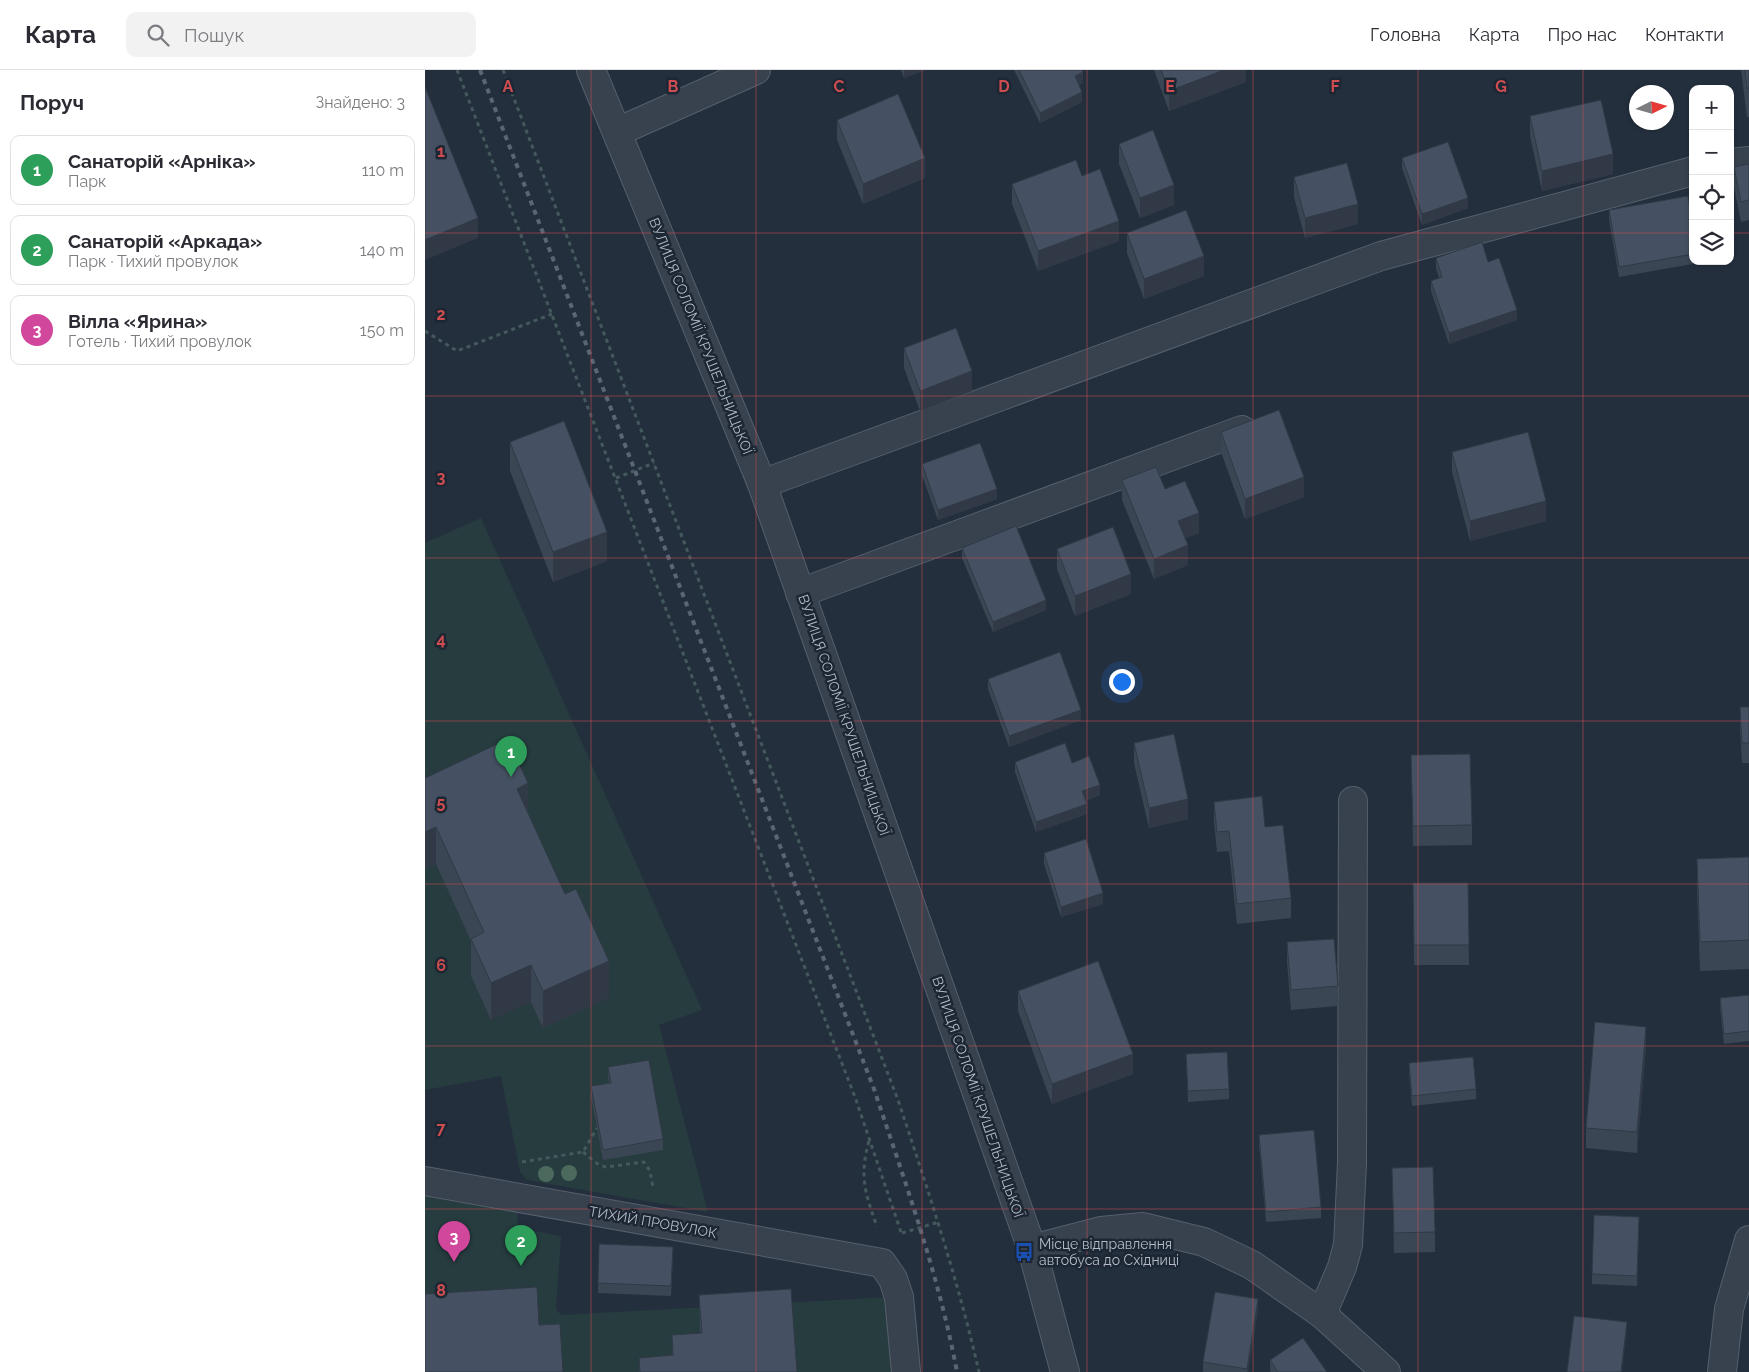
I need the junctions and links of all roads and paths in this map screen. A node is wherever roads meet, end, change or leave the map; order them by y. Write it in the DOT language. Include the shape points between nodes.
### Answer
graph roads {
  1 [pos="457,70"];
  2 [pos="503,70"];
  3 [pos="591,70"];
  4 [pos="757,70"];
  5 [pos="617,132"];
  6 [pos="1749,162"];
  7 [pos="1734,163"];
  8 [pos="1689,171"];
  9 [pos="552,314"];
  10 [pos="425,331"];
  11 [pos="1242,430"];
  12 [pos="654,463"];
  13 [pos="615,478"];
  14 [pos="762,484"];
  15 [pos="800,592"];
  16 [pos="1353,801"];
  17 [pos="597,1128"];
  18 [pos="870,1140"];
  19 [pos="583,1152"];
  20 [pos="521,1162"];
  21 [pos="425,1181"];
  22 [pos="653,1190"];
  23 [pos="939,1222"];
  24 [pos="902,1233"];
  25 [pos="1749,1240"];
  26 [pos="904,1243"];
  27 [pos="1032,1249"];
  28 [pos="887,1271"];
  29 [pos="1739,1308"];
  30 [pos="1322,1314"];
  31 [pos="906,1372"];
  32 [pos="979,1372"];
  33 [pos="1065,1372"];
  34 [pos="1386,1372"];
  35 [pos="1722,1372"];
  1 -- 9 [label="path"];
  2 -- 12 [label="path"];
  3 -- 5 [label="street, ВУЛИЦЯ СОЛОМІЇ КРУШЕЛЬНИЦЬКОЇ"];
  4 -- 5 [label="street"];
  5 -- 14 [label="street, ВУЛИЦЯ СОЛОМІЇ КРУШЕЛЬНИЦЬКОЇ"];
  6 -- 7 [label="street"];
  8 -- 14 [label="street" via="1381,256"];
  9 -- 10 [label="path" via="457,351"];
  9 -- 13 [label="path"];
  11 -- 15 [label="street"];
  12 -- 13 [label="path"];
  12 -- 23 [label="path" via="898,1100"];
  13 -- 18 [label="path"];
  14 -- 15 [label="street, ВУЛИЦЯ СОЛОМІЇ КРУШЕЛЬНИЦЬКОЇ"];
  15 -- 27 [label="street, ВУЛИЦЯ СОЛОМІЇ КРУШЕЛЬНИЦЬКОЇ"];
  16 -- 30 [label="street" via="1352,1163 1348,1245"];
  17 -- 19 [label="path"];
  18 -- 24 [label="path"];
  18 -- 28 [label="path" via="863,1180"];
  19 -- 20 [label="path"];
  19 -- 22 [label="path" via="606,1167 644,1162 650,1171"];
  21 -- 28 [label="street, ТИХИЙ ПРОВУЛОК"];
  23 -- 24 [label="path"];
  23 -- 32 [label="path"];
  24 -- 26 [label="path"];
  25 -- 29 [label="street"];
  27 -- 30 [label="street" via="1101,1231 1143,1228 1204,1242 1252,1265"];
  27 -- 33 [label="street, ВУЛИЦЯ СОЛОМІЇ КРУШЕЛЬНИЦЬКОЇ"];
  28 -- 31 [label="street" via="899,1297"];
  29 -- 35 [label="street"];
  30 -- 34 [label="street"];
}
